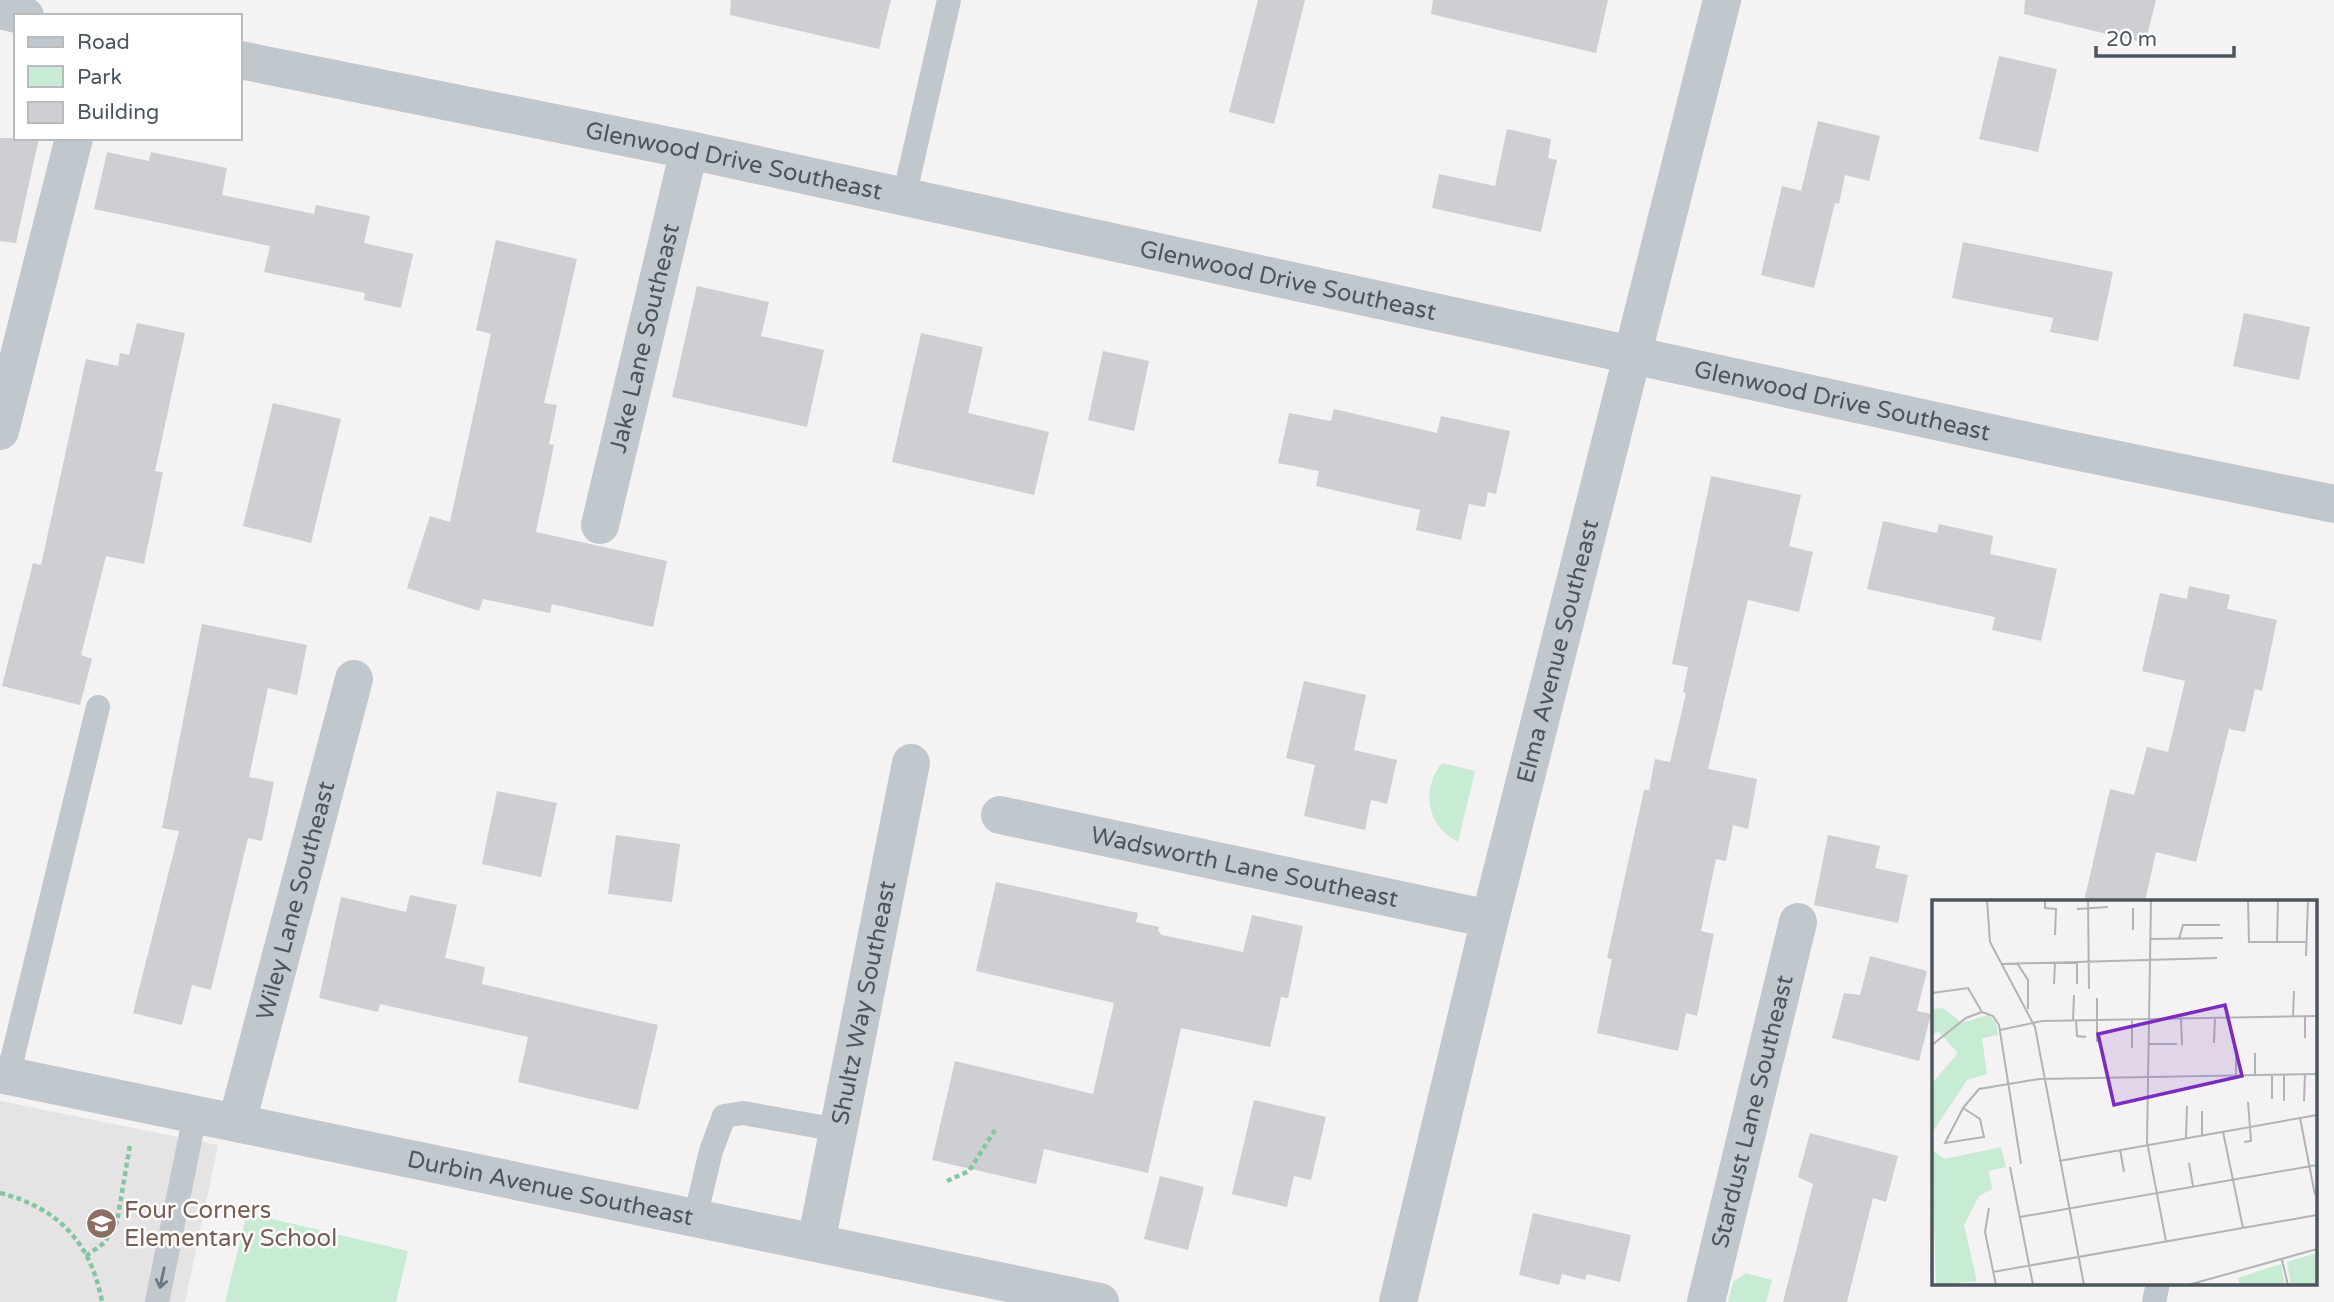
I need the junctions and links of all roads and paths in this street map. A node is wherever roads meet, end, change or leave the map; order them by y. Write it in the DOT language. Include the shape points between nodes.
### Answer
graph roads {
  1 [pos="949,0"];
  2 [pos="1722,0"];
  3 [pos="242,60"];
  4 [pos="73,140"];
  5 [pos="689,150"];
  6 [pos="904,197"];
  7 [pos="1632,355"];
  8 [pos="0,431"];
  9 [pos="2334,504"];
  10 [pos="600,524"];
  11 [pos="354,679"];
  12 [pos="98,707"];
  13 [pos="911,763"];
  14 [pos="1000,815"];
  15 [pos="1490,919"];
  16 [pos="1797,922"];
  17 [pos="4,1075"];
  18 [pos="137,1102"];
  19 [pos="195,1115"];
  20 [pos="237,1122"];
  21 [pos="838,1130"];
  22 [pos="995,1130"];
  23 [pos="947,1181"];
  24 [pos="0,1193"];
  25 [pos="695,1218"];
  26 [pos="816,1243"];
  27 [pos="86,1255"];
  28 [pos="2158,1284"];
  29 [pos="102,1302"];
  30 [pos="157,1302"];
  31 [pos="1100,1302"];
  32 [pos="1398,1302"];
  33 [pos="1706,1302"];
  34 [pos="2154,1302"];
  1 -- 6 [label="lane"];
  2 -- 7 [label="street, Elma Avenue Southeast"];
  3 -- 5 [label="street, Glenwood Drive Southeast"];
  4 -- 8 [label="street"];
  5 -- 6 [label="street, Glenwood Drive Southeast"];
  5 -- 10 [label="street, Jake Lane Southeast"];
  6 -- 7 [label="street, Glenwood Drive Southeast"];
  7 -- 9 [label="street, Glenwood Drive Southeast"];
  7 -- 15 [label="street, Elma Avenue Southeast"];
  11 -- 20 [label="street, Wiley Lane Southeast"];
  12 -- 17 [label="lane"];
  13 -- 21 [label="street, Shultz Way Southeast"];
  14 -- 15 [label="street, Wadsworth Lane Southeast"];
  15 -- 32 [label="street, Elma Avenue Southeast"];
  16 -- 33 [label="street, Stardust Lane Southeast"];
  17 -- 18 [label="street, Durbin Avenue Southeast"];
  18 -- 19 [label="street, Durbin Avenue Southeast"];
  18 -- 27 [label="path" via="117,1222 104,1243"];
  19 -- 20 [label="street, Durbin Avenue Southeast"];
  19 -- 30 [label="lane, one-way"];
  20 -- 25 [label="street, Durbin Avenue Southeast"];
  21 -- 25 [label="lane" via="743,1113 724,1116"];
  21 -- 26 [label="street, Shultz Way Southeast"];
  22 -- 23 [label="path" via="969,1171"];
  24 -- 27 [label="path" via="27,1199 48,1211 64,1224"];
  25 -- 26 [label="street, Durbin Avenue Southeast"];
  26 -- 31 [label="street, Durbin Avenue Southeast"];
  27 -- 29 [label="path"];
  28 -- 34 [label="lane"];
}
